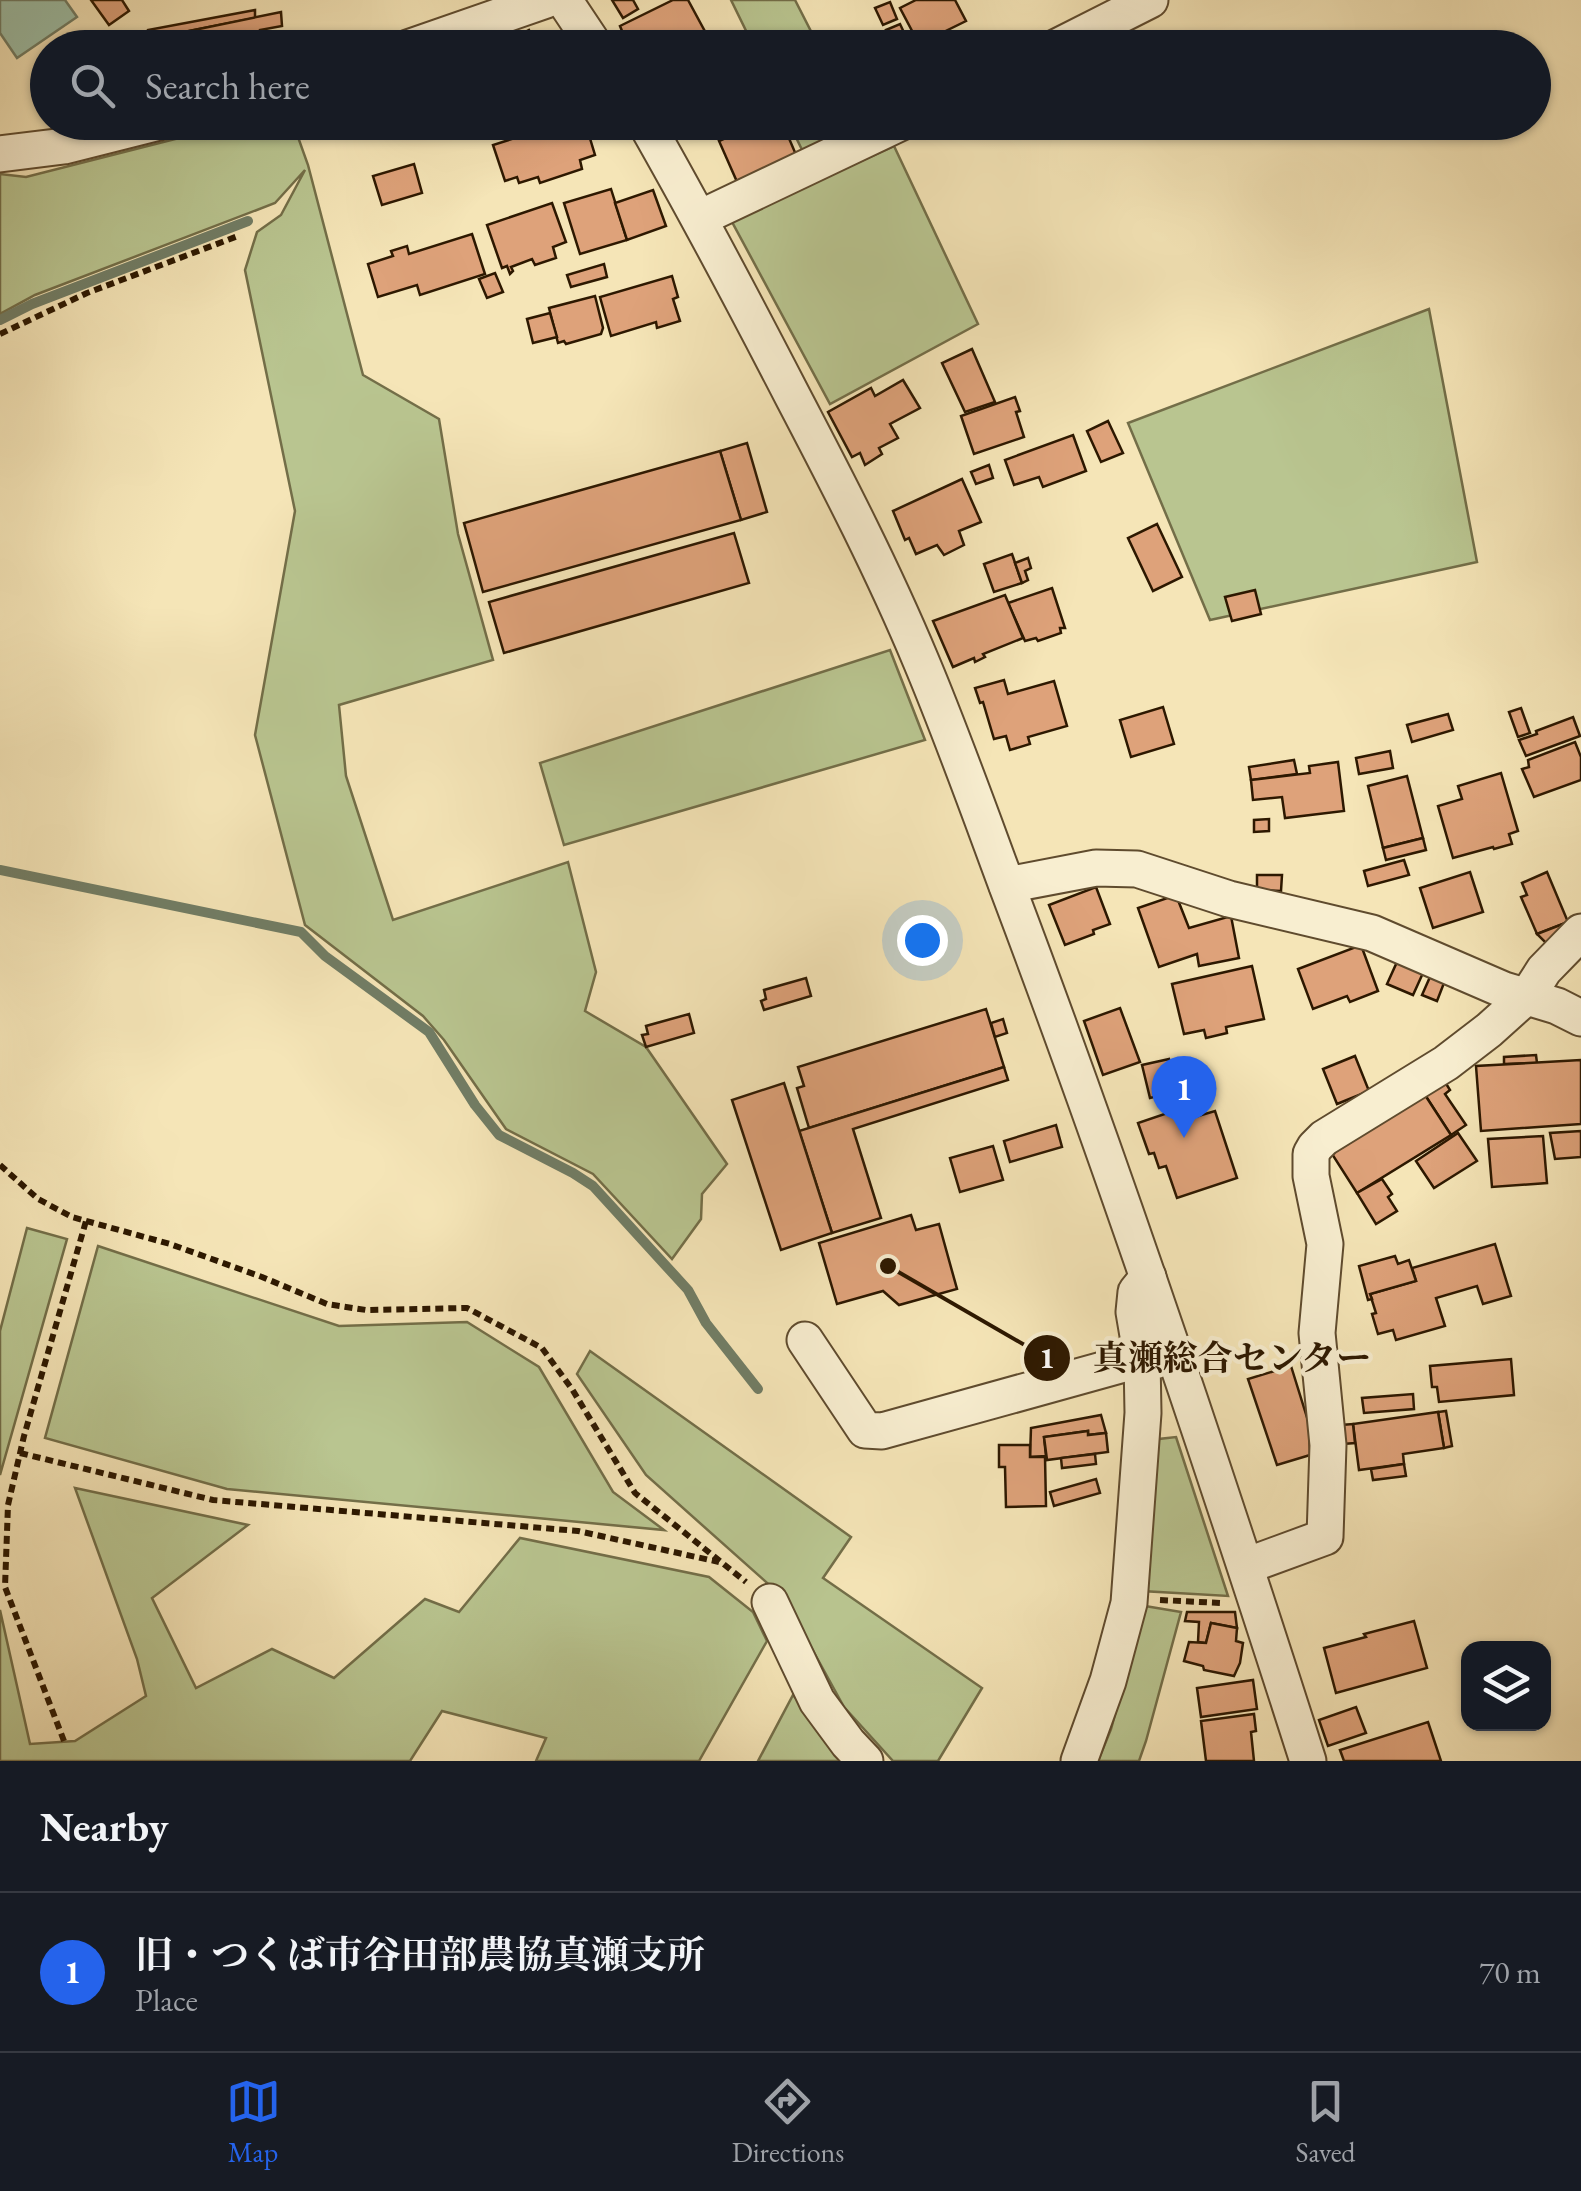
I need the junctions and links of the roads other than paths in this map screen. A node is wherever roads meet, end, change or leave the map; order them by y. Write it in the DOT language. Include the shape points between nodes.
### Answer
graph roads {
  1 [pos="546,0"];
  2 [pos="564,0"];
  3 [pos="1150,0"];
  4 [pos="460,30"];
  5 [pos="584,30"];
  6 [pos="1091,30"];
  7 [pos="88,140"];
  8 [pos="655,140"];
  9 [pos="864,140"];
  10 [pos="0,154"];
  11 [pos="700,218"];
  12 [pos="1007,885"];
  13 [pos="1581,932"];
  14 [pos="1528,995"];
  15 [pos="1581,1018"];
  16 [pos="1148,1277"];
  17 [pos="805,1340"];
  18 [pos="1142,1359"];
  19 [pos="1246,1566"];
  20 [pos="770,1602"];
  21 [pos="865,1761"];
  22 [pos="1079,1761"];
  23 [pos="1308,1761"];
  1 -- 4 [label="street"];
  2 -- 5 [label="street"];
  3 -- 6 [label="street"];
  7 -- 10 [label="street"];
  8 -- 11 [label="street"];
  9 -- 11 [label="street"];
  11 -- 12 [label="street" via="880,566"];
  12 -- 14 [label="street" via="1096,868 1137,870 1229,900 1372,932"];
  12 -- 16 [label="street"];
  13 -- 14 [label="street"];
  14 -- 15 [label="street"];
  14 -- 19 [label="street" via="1446,1063 1324,1138 1311,1154 1325,1244 1318,1333 1328,1445 1325,1537"];
  16 -- 18 [label="street" via="1136,1292 1134,1312"];
  16 -- 19 [label="street"];
  17 -- 18 [label="street" via="865,1430 882,1431"];
  18 -- 22 [label="street" via="1129,1598"];
  19 -- 23 [label="street"];
  20 -- 21 [label="street" via="817,1700"];
}
